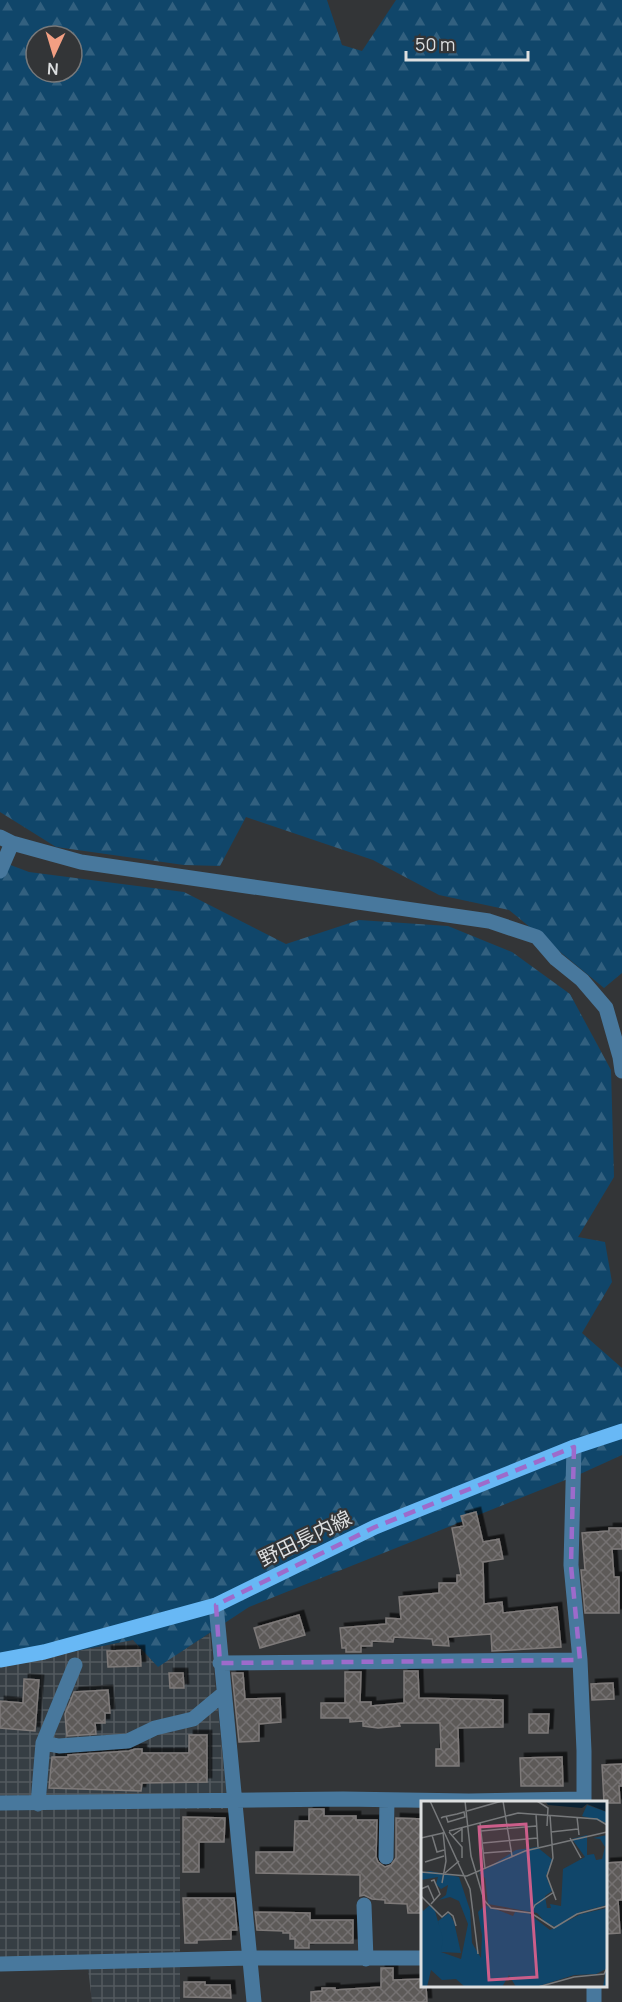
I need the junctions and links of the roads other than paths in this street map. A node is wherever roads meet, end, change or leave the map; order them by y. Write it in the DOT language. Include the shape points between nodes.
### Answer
graph roads {
  1 [pos="6,840"];
  2 [pos="0,871"];
  3 [pos="622,1071"];
  4 [pos="622,1431"];
  5 [pos="574,1447"];
  6 [pos="216,1605"];
  7 [pos="0,1660"];
  8 [pos="580,1660"];
  9 [pos="220,1663"];
  10 [pos="75,1665"];
  11 [pos="224,1694"];
  12 [pos="43,1743"];
  13 [pos="387,1800"];
  14 [pos="584,1801"];
  15 [pos="235,1802"];
  16 [pos="0,1803"];
  17 [pos="38,1803"];
  18 [pos="386,1857"];
  19 [pos="364,1905"];
  20 [pos="249,1958"];
  21 [pos="421,1958"];
  22 [pos="366,1959"];
  23 [pos="0,1965"];
  24 [pos="254,2002"];
  1 -- 2 [label="street"];
  1 -- 3 [label="street" via="81,862 489,921 537,938 606,1008"];
  4 -- 5 [label="main road, 野田長内線"];
  5 -- 6 [label="main road, 野田長内線" via="375,1527"];
  5 -- 8 [label="street" via="571,1565"];
  6 -- 7 [label="main road, 野田長内線" via="44,1652"];
  6 -- 9 [label="street"];
  8 -- 9 [label="street"];
  8 -- 14 [label="street"];
  9 -- 11 [label="street"];
  10 -- 12 [label="street"];
  11 -- 12 [label="street" via="193,1719 154,1728 128,1742 59,1746"];
  11 -- 15 [label="street"];
  12 -- 17 [label="street"];
  13 -- 14 [label="street"];
  13 -- 15 [label="street"];
  13 -- 18 [label="street"];
  15 -- 17 [label="street"];
  15 -- 20 [label="street"];
  16 -- 17 [label="street"];
  19 -- 22 [label="street"];
  20 -- 22 [label="street"];
  20 -- 23 [label="street"];
  20 -- 24 [label="street"];
  21 -- 22 [label="street"];
}
